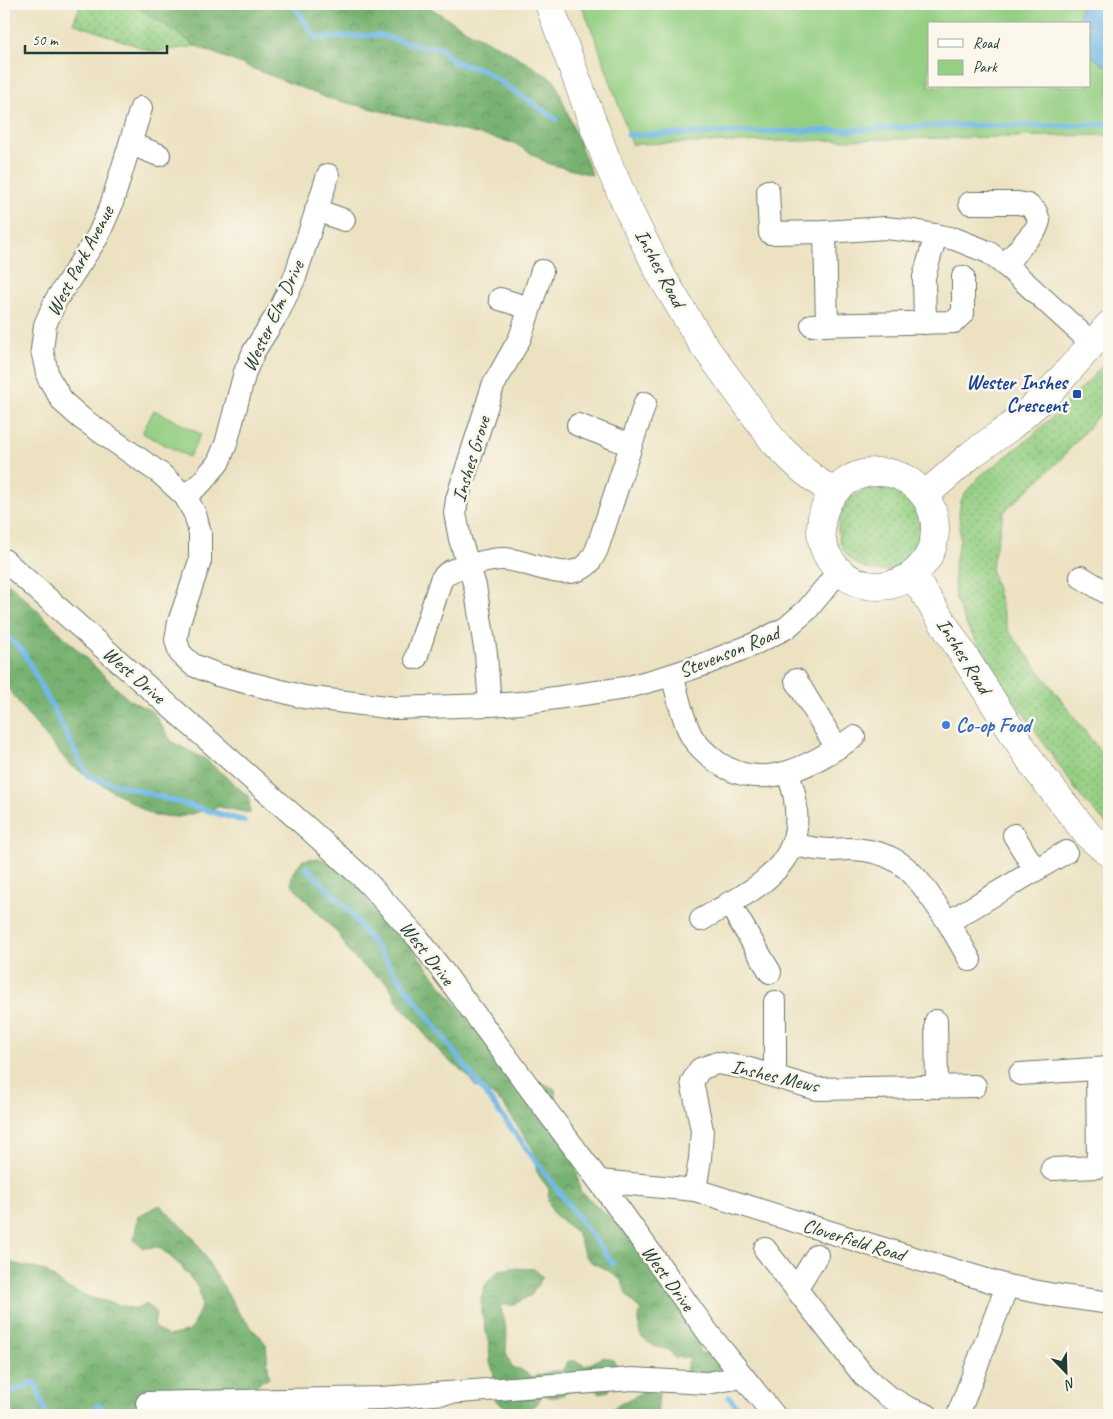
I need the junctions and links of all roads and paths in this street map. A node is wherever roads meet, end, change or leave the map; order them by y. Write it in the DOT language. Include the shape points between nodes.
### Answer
graph roads {
  1 [pos="549,4"];
  2 [pos="141,108"];
  3 [pos="131,144"];
  4 [pos="160,155"];
  5 [pos="328,175"];
  6 [pos="768,191"];
  7 [pos="970,203"];
  8 [pos="316,210"];
  9 [pos="344,220"];
  10 [pos="825,232"];
  11 [pos="936,235"];
  12 [pos="1005,265"];
  13 [pos="542,271"];
  14 [pos="963,277"];
  15 [pos="500,299"];
  16 [pos="529,308"];
  17 [pos="925,322"];
  18 [pos="1101,334"];
  19 [pos="645,403"];
  20 [pos="578,425"];
  21 [pos="631,445"];
  22 [pos="833,493"];
  23 [pos="925,495"];
  24 [pos="185,496"];
  25 [pos="4,560"];
  26 [pos="469,565"];
  27 [pos="839,571"];
  28 [pos="912,575"];
  29 [pos="1081,577"];
  30 [pos="1109,594"];
  31 [pos="416,658"];
  32 [pos="672,675"];
  33 [pos="796,680"];
  34 [pos="490,705"];
  35 [pos="788,773"];
  36 [pos="1014,835"];
  37 [pos="792,844"];
  38 [pos="1066,852"];
  39 [pos="1109,853"];
  40 [pos="1035,870"];
  41 [pos="729,903"];
  42 [pos="701,920"];
  43 [pos="948,922"];
  44 [pos="970,960"];
  45 [pos="770,972"];
  46 [pos="776,1002"];
  47 [pos="936,1021"];
  48 [pos="1103,1068"];
  49 [pos="1020,1074"];
  50 [pos="775,1076"];
  51 [pos="975,1086"];
  52 [pos="937,1087"];
  53 [pos="1052,1169"];
  54 [pos="598,1181"];
  55 [pos="695,1190"];
  56 [pos="765,1249"];
  57 [pos="817,1255"];
  58 [pos="1007,1286"];
  59 [pos="796,1289"];
  60 [pos="1109,1301"];
  61 [pos="743,1377"];
  62 [pos="147,1402"];
  63 [pos="774,1415"];
  64 [pos="927,1415"];
  65 [pos="958,1415"];
  1 -- 22 [label="street, Inshes Road" via="607,161 662,277 702,343 774,444"];
  2 -- 3 [label="street, West Park Avenue"];
  3 -- 4 [label="street"];
  3 -- 24 [label="street, West Park Avenue" via="98,236 56,300 45,325 42,350 48,377 63,402 161,474"];
  5 -- 8 [label="street, Wester Elm Drive"];
  6 -- 10 [label="street" via="770,233"];
  7 -- 12 [label="street" via="1018,203 1028,205 1036,212 1039,221 1036,229"];
  8 -- 9 [label="street"];
  8 -- 24 [label="street, Wester Elm Drive" via="295,277 245,372 218,464 202,483"];
  10 -- 11 [label="street" via="885,228"];
  10 -- 17 [label="street" via="820,325"];
  11 -- 12 [label="street" via="988,252"];
  11 -- 17 [label="street" via="924,278"];
  12 -- 18 [label="street"];
  13 -- 16 [label="street, Inshes Grove"];
  14 -- 17 [label="street" via="963,313 954,322"];
  15 -- 16 [label="street"];
  16 -- 26 [label="street, Inshes Grove" via="520,338 493,386 457,499 455,513"];
  18 -- 23 [label="street" via="1047,396"];
  19 -- 21 [label="street"];
  20 -- 21 [label="street"];
  21 -- 26 [label="street" via="597,549 589,563 567,573 504,559"];
  22 -- 23 [label="street" via="846,481 879,471 896,474 912,482"];
  22 -- 27 [label="street" via="823,516 822,542"];
  23 -- 28 [label="street" via="933,511 936,528 933,546 925,563"];
  24 -- 34 [label="street, Stevenson Road" via="195,514 200,533 200,561 176,640 180,653 192,665 304,697 395,708"];
  25 -- 54 [label="street, West Drive" via="365,880 418,938"];
  26 -- 31 [label="street" via="453,570 441,580"];
  26 -- 34 [label="street, Inshes Grove" via="476,586"];
  27 -- 28 [label="street" via="856,582 875,586 894,584"];
  27 -- 32 [label="street, Stevenson Road" via="807,610 786,628 706,664"];
  28 -- 39 [label="street, Inshes Road" via="1034,766 1088,834"];
  29 -- 30 [label="street"];
  32 -- 34 [label="street, Stevenson Road" via="624,688"];
  32 -- 35 [label="street" via="693,738 708,755 740,774 765,776"];
  33 -- 35 [label="street" via="845,742 818,760"];
  35 -- 37 [label="street" via="795,798 796,823"];
  36 -- 40 [label="street"];
  37 -- 41 [label="street" via="779,866 762,883"];
  37 -- 43 [label="street" via="876,852 897,860 912,872"];
  38 -- 40 [label="street"];
  40 -- 43 [label="street"];
  41 -- 42 [label="street"];
  41 -- 45 [label="street"];
  43 -- 44 [label="street"];
  46 -- 50 [label="street"];
  47 -- 52 [label="street"];
  48 -- 49 [label="street"];
  48 -- 53 [label="street" via="1098,1167"];
  50 -- 52 [label="street, Inshes Mews" via="817,1089"];
  50 -- 55 [label="street, Inshes Mews" via="717,1062 700,1069 692,1082 702,1130"];
  51 -- 52 [label="street, Inshes Mews"];
  54 -- 55 [label="street, Cloverfield Road"];
  54 -- 61 [label="street, West Drive"];
  55 -- 58 [label="street, Cloverfield Road"];
  56 -- 59 [label="street"];
  57 -- 59 [label="street"];
  58 -- 60 [label="street, Cloverfield Road"];
  58 -- 65 [label="street"];
  59 -- 64 [label="street" via="864,1376 886,1395"];
  61 -- 62 [label="street" via="707,1383 632,1379 381,1398"];
  61 -- 63 [label="street, West Drive"];
}
